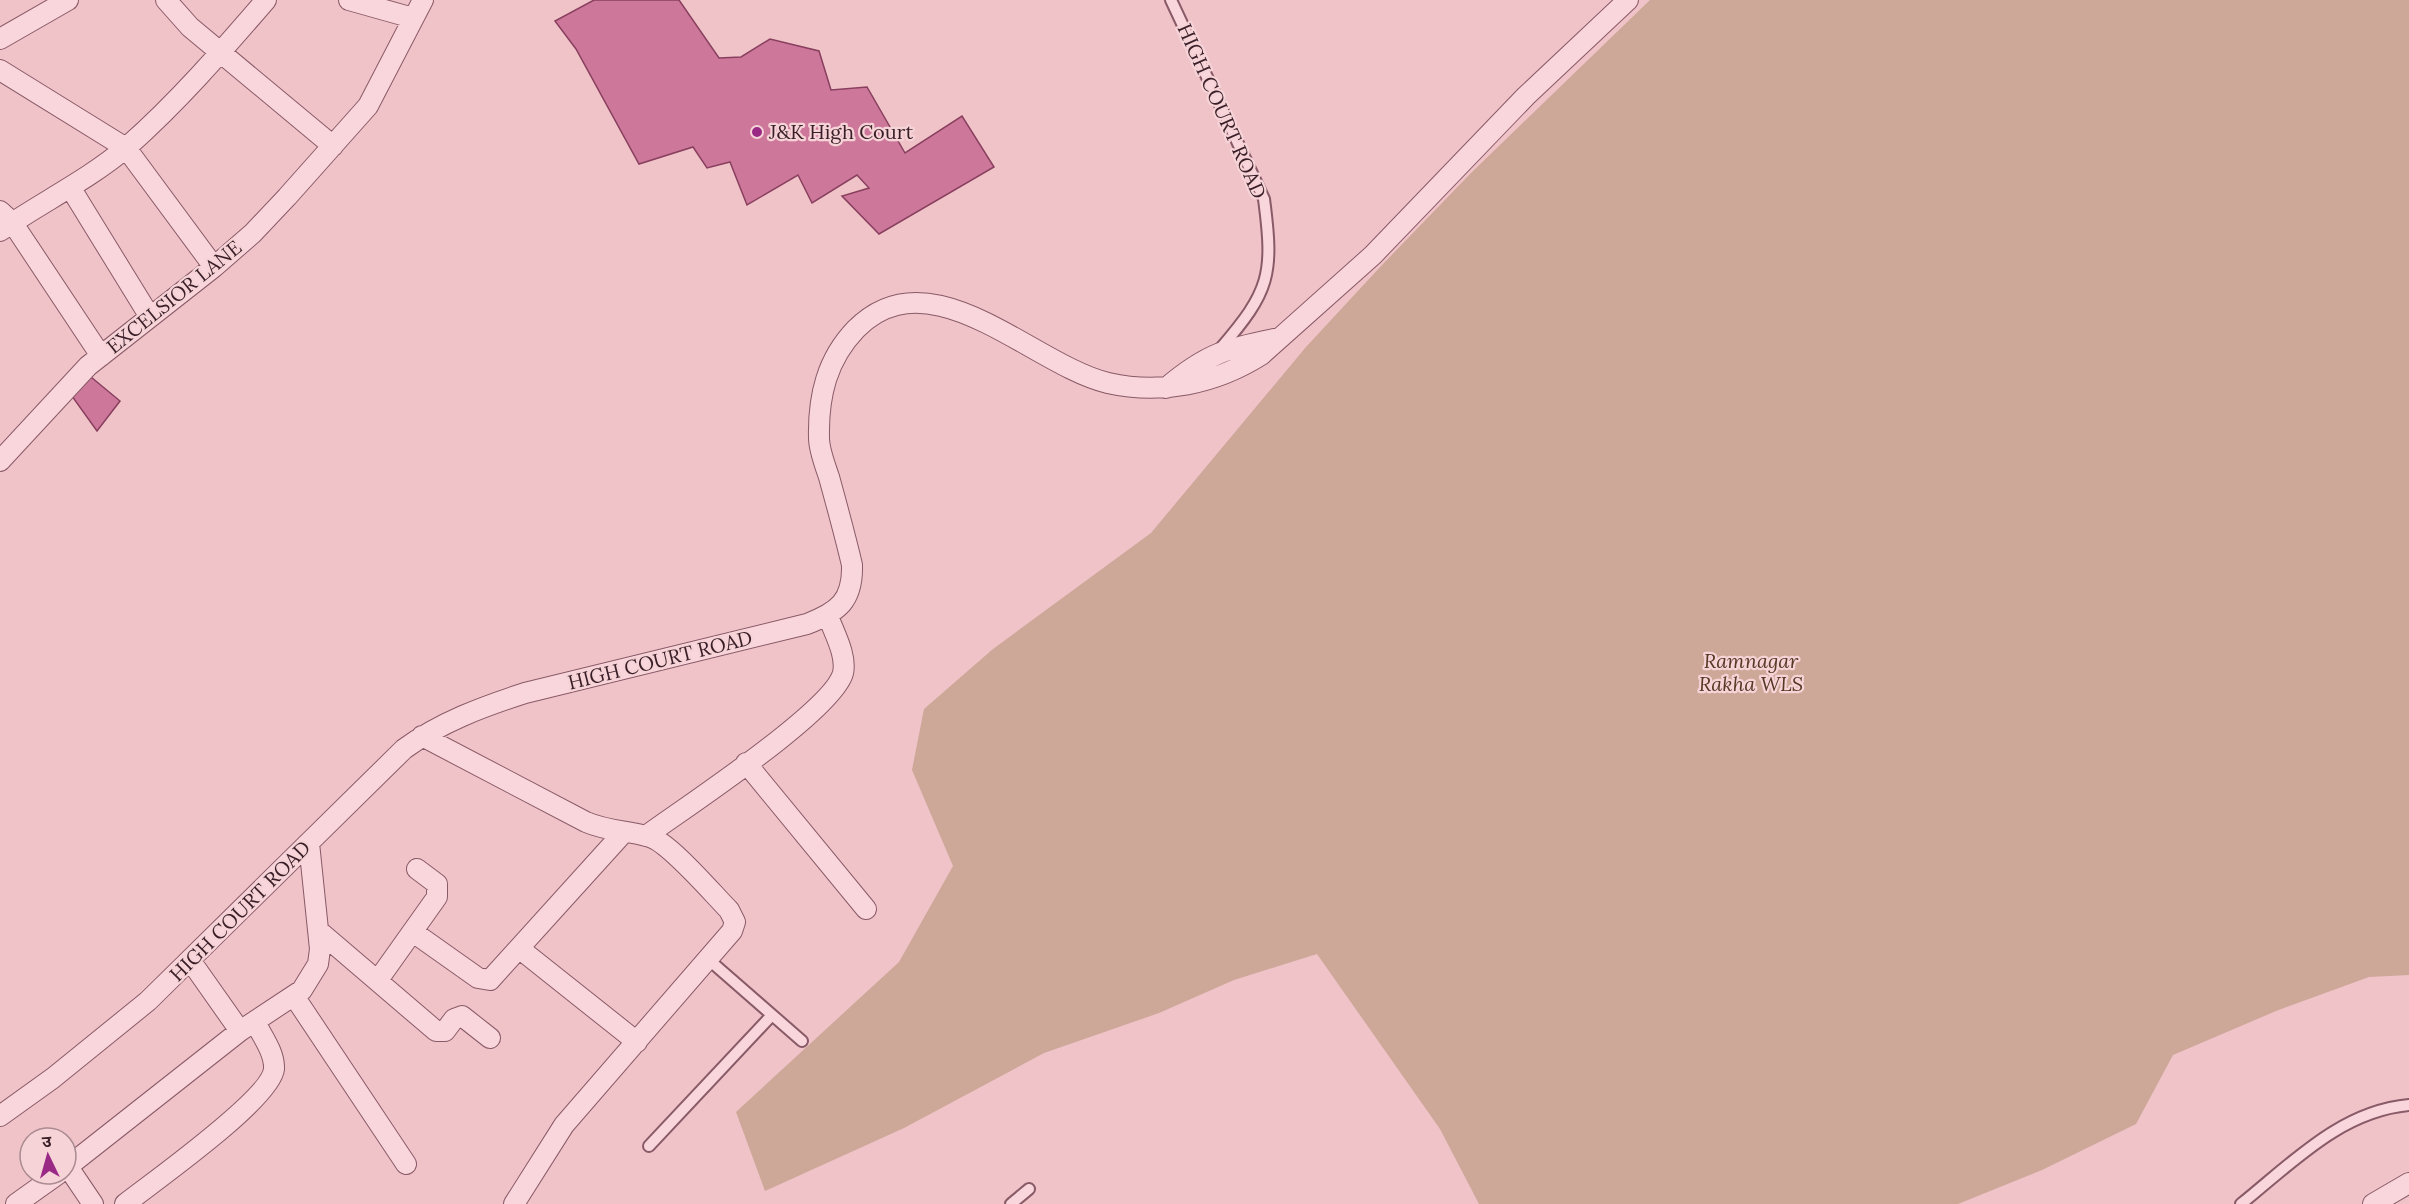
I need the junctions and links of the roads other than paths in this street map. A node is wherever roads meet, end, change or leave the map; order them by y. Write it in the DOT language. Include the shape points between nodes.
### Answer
graph roads {
  1 [pos="68,0"];
  2 [pos="166,0"];
  3 [pos="267,0"];
  4 [pos="349,0"];
  5 [pos="423,0"];
  6 [pos="1172,0"];
  7 [pos="1628,0"];
  8 [pos="413,18"];
  9 [pos="0,39"];
  10 [pos="220,53"];
  11 [pos="0,70"];
  12 [pos="340,139"];
  13 [pos="126,148"];
  14 [pos="70,187"];
  15 [pos="4,221"];
  16 [pos="214,267"];
  17 [pos="150,317"];
  18 [pos="1279,339"];
  19 [pos="1218,352"];
  20 [pos="100,356"];
  21 [pos="1166,388"];
  22 [pos="0,461"];
  23 [pos="828,616"];
  24 [pos="422,736"];
  25 [pos="746,763"];
  26 [pos="624,832"];
  27 [pos="646,836"];
  28 [pos="309,843"];
  29 [pos="417,869"];
  30 [pos="866,909"];
  31 [pos="319,930"];
  32 [pos="413,932"];
  33 [pos="520,949"];
  34 [pos="708,959"];
  35 [pos="190,960"];
  36 [pos="378,980"];
  37 [pos="294,996"];
  38 [pos="771,1015"];
  39 [pos="248,1027"];
  40 [pos="489,1038"];
  41 [pos="802,1041"];
  42 [pos="637,1042"];
  43 [pos="2409,1105"];
  44 [pos="0,1116"];
  45 [pos="649,1146"];
  46 [pos="78,1159"];
  47 [pos="406,1164"];
  48 [pos="2409,1183"];
  49 [pos="41,1186"];
  50 [pos="78,1186"];
  51 [pos="1029,1189"];
  52 [pos="16,1204"];
  53 [pos="93,1204"];
  54 [pos="125,1204"];
  55 [pos="514,1204"];
  56 [pos="1011,1204"];
  57 [pos="2241,1204"];
  58 [pos="2373,1204"];
  1 -- 9 [label="street"];
  2 -- 10 [label="street"];
  3 -- 10 [label="street"];
  4 -- 8 [label="street"];
  5 -- 8 [label="street, EXCELSIOR LANE"];
  6 -- 19 [label="lane, HIGH COURT ROAD" via="1255,175 1265,209 1268,267 1264,286 1251,313"];
  7 -- 18 [label="street, HIGH COURT ROAD" via="1526,96 1373,255"];
  8 -- 12 [label="street, EXCELSIOR LANE" via="381,86"];
  10 -- 12 [label="street"];
  10 -- 13 [label="street"];
  11 -- 13 [label="street"];
  12 -- 16 [label="street, EXCELSIOR LANE" via="253,233"];
  13 -- 14 [label="street"];
  13 -- 16 [label="street"];
  14 -- 15 [label="street"];
  14 -- 17 [label="street"];
  15 -- 20 [label="street"];
  16 -- 17 [label="street, EXCELSIOR LANE"];
  17 -- 20 [label="street, EXCELSIOR LANE"];
  18 -- 19 [label="street"];
  18 -- 21 [label="street, HIGH COURT ROAD" via="1242,367 1202,382"];
  19 -- 21 [label="street"];
  20 -- 22 [label="street, EXCELSIOR LANE" via="61,392"];
  21 -- 23 [label="street, HIGH COURT ROAD" via="1139,388 1092,378 943,305 910,301 863,322 829,367 820,403 818,440 852,565 852,585 844,602"];
  23 -- 24 [label="street, HIGH COURT ROAD" via="525,693 482,707"];
  23 -- 25 [label="street" via="842,652 843,672 838,682 810,715"];
  24 -- 26 [label="street" via="586,822"];
  24 -- 28 [label="street, HIGH COURT ROAD"];
  25 -- 27 [label="street"];
  25 -- 30 [label="street"];
  26 -- 27 [label="street"];
  26 -- 33 [label="street"];
  27 -- 34 [label="street" via="661,843 733,916 732,931"];
  28 -- 31 [label="street"];
  28 -- 35 [label="street, HIGH COURT ROAD"];
  29 -- 32 [label="street" via="437,884 438,892"];
  31 -- 36 [label="street"];
  31 -- 37 [label="street" via="318,964"];
  32 -- 33 [label="street" via="484,980 496,976"];
  32 -- 36 [label="street"];
  33 -- 42 [label="street"];
  34 -- 38 [label="lane"];
  34 -- 42 [label="street"];
  35 -- 39 [label="street"];
  35 -- 44 [label="street, HIGH COURT ROAD" via="103,1039"];
  36 -- 40 [label="street" via="436,1031 445,1031 454,1019 462,1016"];
  37 -- 39 [label="street"];
  37 -- 47 [label="street"];
  38 -- 41 [label="lane"];
  38 -- 45 [label="lane"];
  39 -- 46 [label="street"];
  39 -- 54 [label="street" via="273,1059 274,1069 264,1089 235,1117"];
  42 -- 55 [label="street" via="564,1125"];
  43 -- 57 [label="lane" via="2372,1111 2334,1130"];
  48 -- 58 [label="street"];
  49 -- 52 [label="street"];
  50 -- 53 [label="street"];
  51 -- 56 [label="lane"];
}
